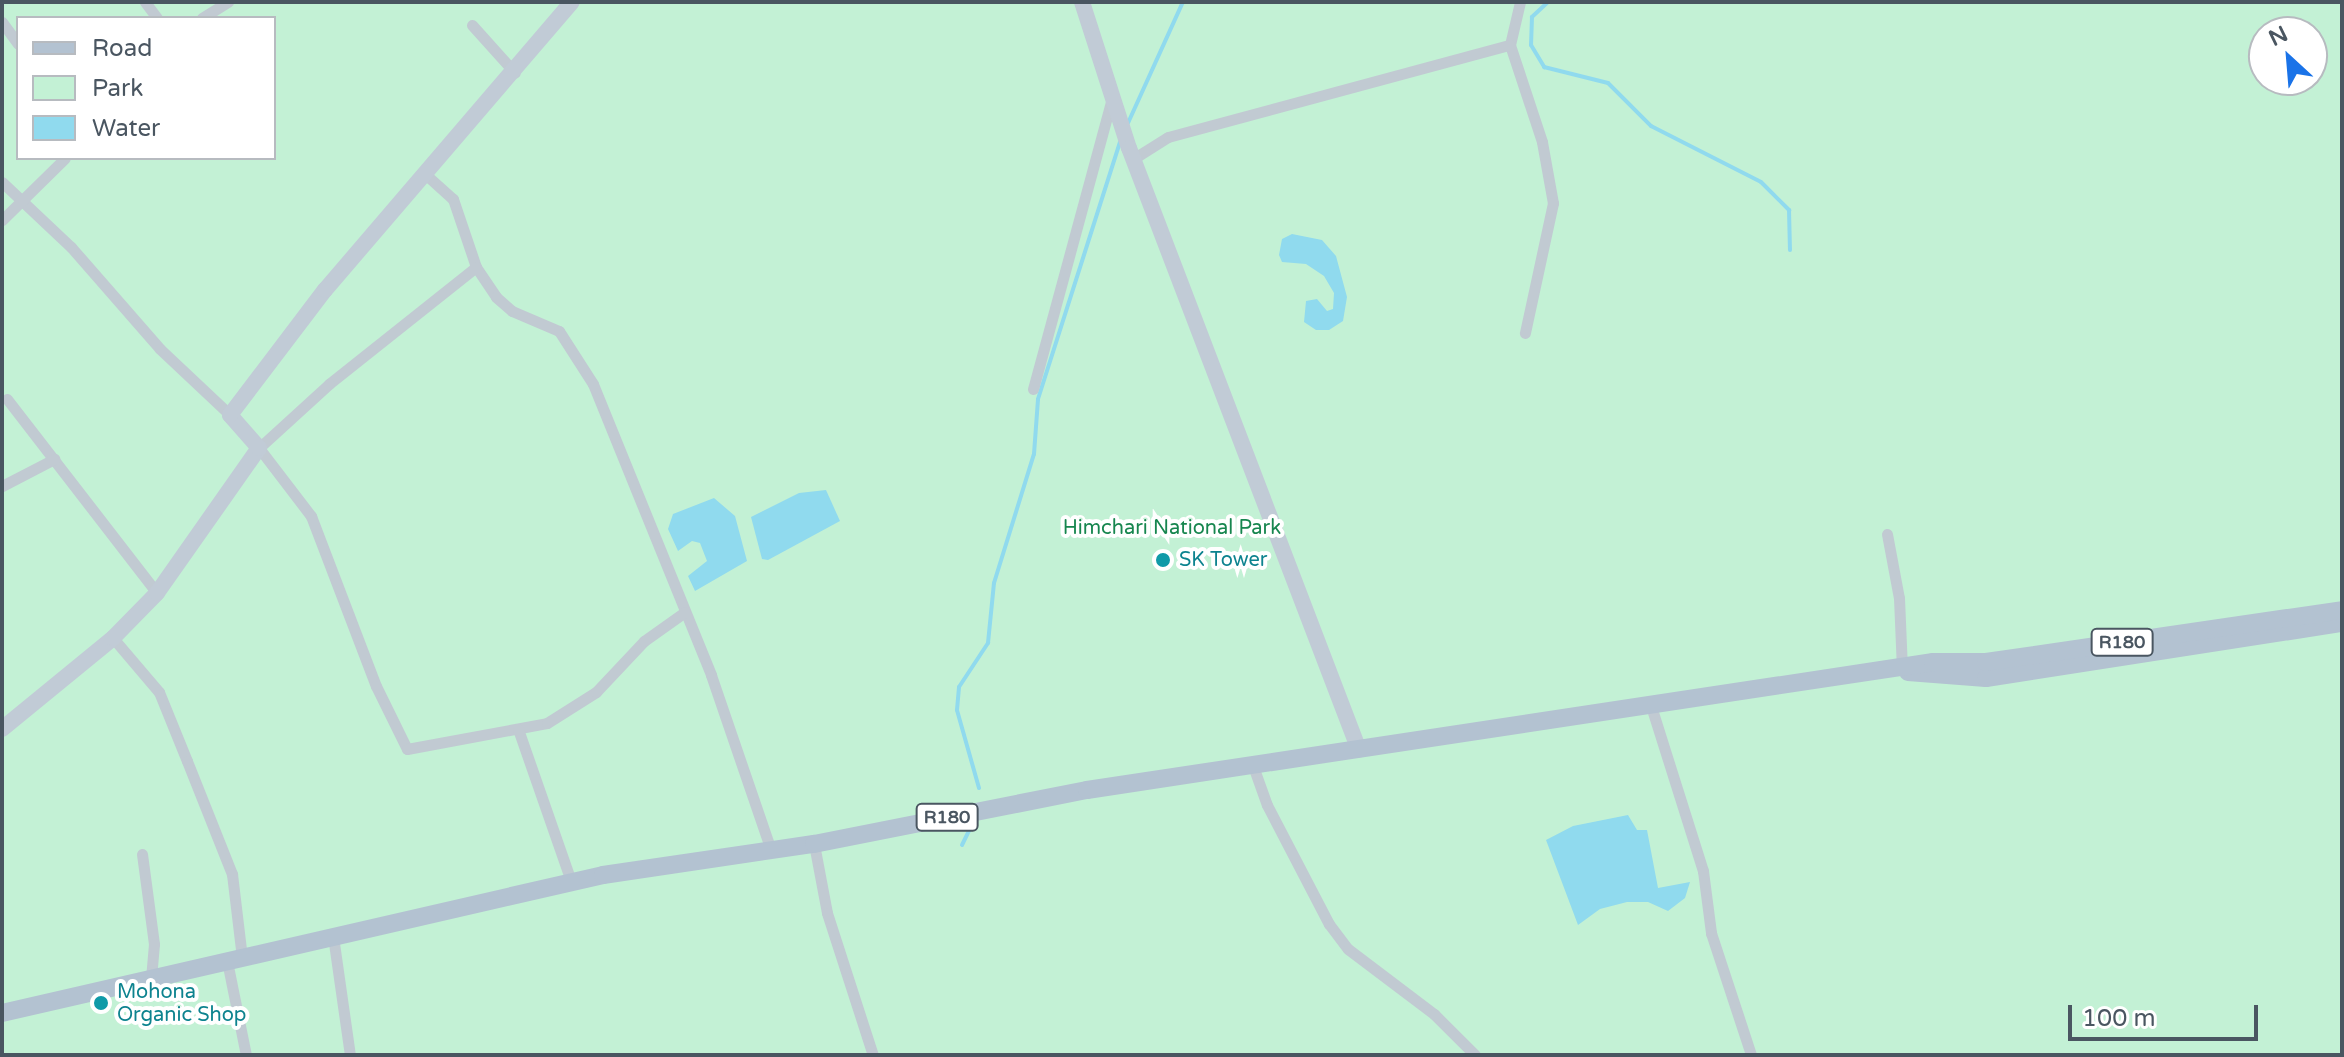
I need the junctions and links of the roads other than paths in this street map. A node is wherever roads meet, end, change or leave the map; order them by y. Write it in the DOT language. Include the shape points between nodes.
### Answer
graph roads {
  1 [pos="228,2"];
  2 [pos="572,2"];
  3 [pos="1082,2"];
  4 [pos="1520,2"];
  5 [pos="205,16"];
  6 [pos="2,22"];
  7 [pos="472,25"];
  8 [pos="16,41"];
  9 [pos="1510,45"];
  10 [pos="515,73"];
  11 [pos="1113,95"];
  12 [pos="1131,153"];
  13 [pos="63,160"];
  14 [pos="424,173"];
  15 [pos="2,182"];
  16 [pos="21,204"];
  17 [pos="2,220"];
  18 [pos="476,267"];
  19 [pos="1525,333"];
  20 [pos="1033,389"];
  21 [pos="7,399"];
  22 [pos="230,415"];
  23 [pos="259,448"];
  24 [pos="54,459"];
  25 [pos="2,486"];
  26 [pos="1887,534"];
  27 [pos="157,593"];
  28 [pos="2342,610"];
  29 [pos="685,612"];
  30 [pos="2342,623"];
  31 [pos="113,638"];
  32 [pos="1902,671"];
  33 [pos="1651,706"];
  34 [pos="2,729"];
  35 [pos="518,729"];
  36 [pos="1359,750"];
  37 [pos="1253,766"];
  38 [pos="814,844"];
  39 [pos="771,850"];
  40 [pos="142,854"];
  41 [pos="571,881"];
  42 [pos="333,936"];
  43 [pos="234,959"];
  44 [pos="151,979"];
  45 [pos="2,1013"];
  46 [pos="246,1055"];
  47 [pos="350,1055"];
  48 [pos="873,1055"];
  49 [pos="1475,1055"];
  50 [pos="1751,1055"];
  1 -- 5 [label="street"];
  2 -- 10 [label="street"];
  3 -- 11 [label="street"];
  4 -- 9 [label="street"];
  6 -- 8 [label="street"];
  7 -- 10 [label="street"];
  9 -- 12 [label="street" via="1168,137"];
  9 -- 19 [label="street" via="1542,142 1553,203"];
  10 -- 14 [label="street"];
  11 -- 12 [label="street"];
  11 -- 20 [label="street"];
  12 -- 36 [label="street"];
  13 -- 16 [label="street"];
  14 -- 18 [label="street" via="453,199"];
  14 -- 22 [label="street"];
  15 -- 16 [label="street"];
  16 -- 17 [label="street"];
  16 -- 22 [label="street" via="71,247 160,349"];
  18 -- 23 [label="street" via="329,384"];
  18 -- 29 [label="street" via="512,311 559,331 571,346 611,422"];
  21 -- 24 [label="street"];
  22 -- 23 [label="street"];
  23 -- 27 [label="street"];
  23 -- 35 [label="street" via="311,516 376,686 407,749"];
  24 -- 25 [label="street"];
  24 -- 27 [label="street"];
  26 -- 32 [label="street" via="1899,598"];
  27 -- 31 [label="street"];
  28 -- 32 [label="main road, R180"];
  29 -- 35 [label="street" via="644,641 596,692 547,723"];
  29 -- 39 [label="street"];
  30 -- 32 [label="main road, R180" via="1986,678"];
  31 -- 34 [label="street"];
  31 -- 43 [label="street" via="159,692 232,874"];
  32 -- 33 [label="main road, R180"];
  33 -- 36 [label="main road, R180"];
  33 -- 50 [label="street" via="1674,767 1703,871 1711,933"];
  35 -- 41 [label="street"];
  36 -- 37 [label="main road, R180"];
  37 -- 38 [label="main road, R180" via="1087,790"];
  37 -- 49 [label="street" via="1267,805 1329,924 1348,949 1434,1014"];
  38 -- 39 [label="main road, R180"];
  38 -- 48 [label="street" via="827,913"];
  39 -- 41 [label="main road, R180"];
  40 -- 44 [label="street" via="154,944"];
  41 -- 42 [label="main road, R180"];
  42 -- 43 [label="main road, R180"];
  42 -- 47 [label="street"];
  43 -- 44 [label="main road, R180"];
  43 -- 46 [label="street"];
  44 -- 45 [label="main road, R180"];
}
